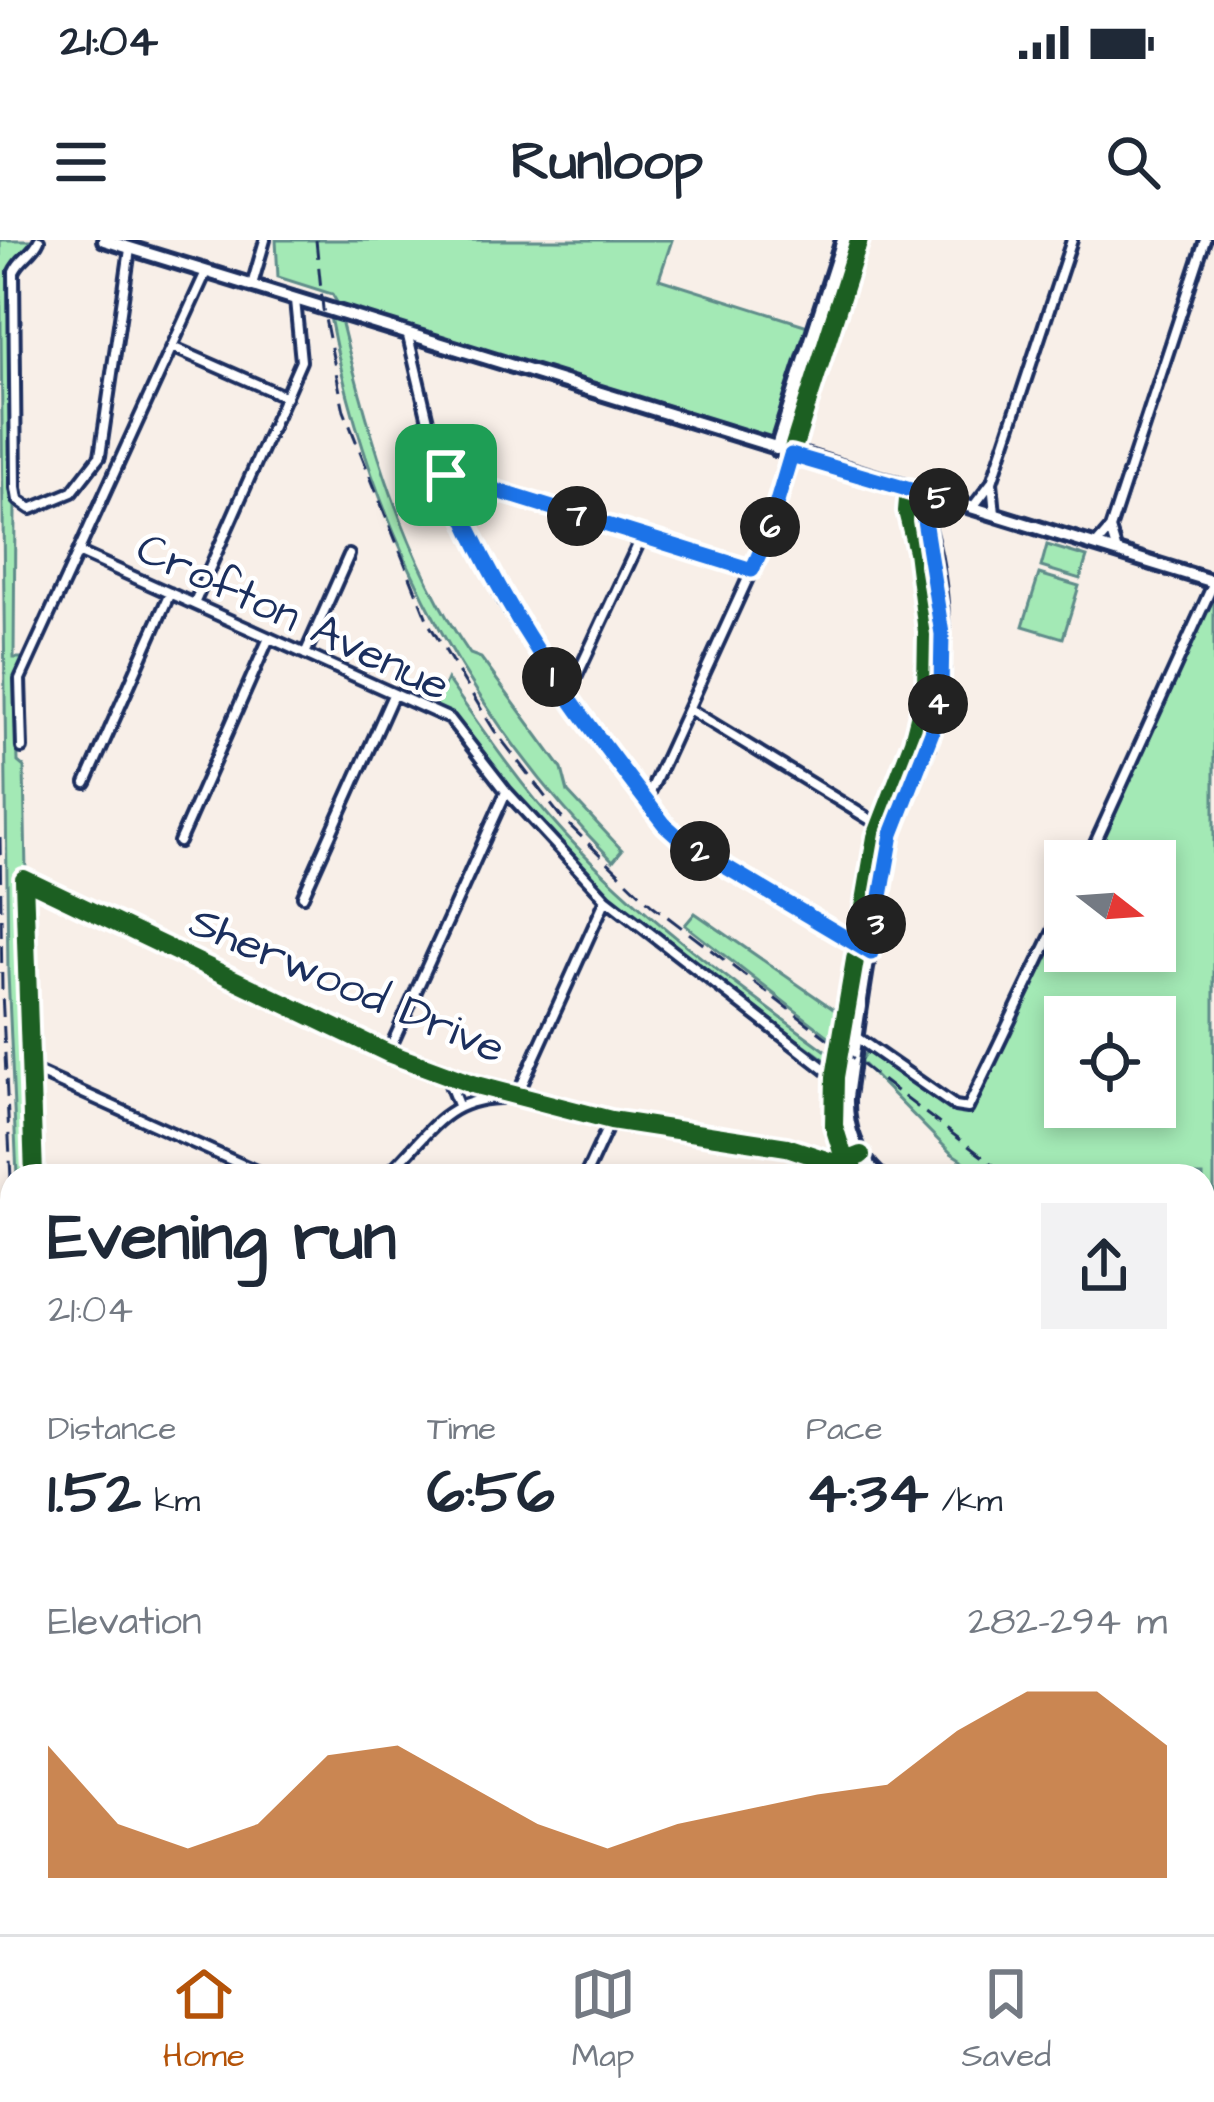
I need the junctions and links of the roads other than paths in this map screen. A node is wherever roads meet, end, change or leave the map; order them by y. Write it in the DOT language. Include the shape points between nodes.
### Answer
graph roads {
  1 [pos="39,240"];
  2 [pos="265,240"];
  3 [pos="843,240"];
  4 [pos="859,240"];
  5 [pos="1072,240"];
  6 [pos="1205,240"];
  7 [pos="111,241"];
  8 [pos="130,249"];
  9 [pos="206,272"];
  10 [pos="252,287"];
  11 [pos="295,300"];
  12 [pos="815,325"];
  13 [pos="829,330"];
  14 [pos="408,336"];
  15 [pos="172,346"];
  16 [pos="286,397"];
  17 [pos="104,442"];
  18 [pos="776,449"];
  19 [pos="124,452"];
  20 [pos="791,455"];
  21 [pos="446,475"];
  22 [pos="992,482"];
  23 [pos="909,489"];
  24 [pos="948,501"];
  25 [pos="973,508"];
  26 [pos="995,515"];
  27 [pos="924,520"];
  28 [pos="1110,529"];
  29 [pos="642,536"];
  30 [pos="1096,545"];
  31 [pos="78,552"];
  32 [pos="1117,552"];
  33 [pos="349,555"];
  34 [pos="752,570"];
  35 [pos="935,581"];
  36 [pos="920,582"];
  37 [pos="1214,582"];
  38 [pos="170,593"];
  39 [pos="194,604"];
  40 [pos="269,638"];
  41 [pos="305,654"];
  42 [pos="928,656"];
  43 [pos="943,656"];
  44 [pos="393,695"];
  45 [pos="567,698"];
  46 [pos="689,710"];
  47 [pos="22,748"];
  48 [pos="86,783"];
  49 [pos="506,791"];
  50 [pos="646,801"];
  51 [pos="880,824"];
  52 [pos="894,829"];
  53 [pos="1097,840"];
  54 [pos="179,842"];
  55 [pos="303,896"];
  56 [pos="606,899"];
  57 [pos="857,945"];
  58 [pos="1044,951"];
  59 [pos="871,953"];
  60 [pos="843,1028"];
  61 [pos="856,1036"];
  62 [pos="388,1053"];
  63 [pos="28,1068"];
  64 [pos="446,1075"];
  65 [pos="835,1077"];
  66 [pos="850,1078"];
  67 [pos="516,1098"];
  68 [pos="458,1105"];
  69 [pos="610,1120"];
  70 [pos="861,1156"];
  71 [pos="848,1163"];
  72 [pos="33,1164"];
  73 [pos="240,1164"];
  74 [pos="398,1164"];
  75 [pos="590,1164"];
  76 [pos="868,1164"];
  1 -- 17 [label="street" via="14,272 18,500 31,509 71,492"];
  2 -- 10 [label="street"];
  3 -- 12 [label="main road"];
  4 -- 13 [label="main road"];
  5 -- 22 [label="street"];
  6 -- 28 [label="street"];
  7 -- 8 [label="main road"];
  8 -- 9 [label="main road"];
  8 -- 17 [label="street"];
  9 -- 10 [label="main road"];
  9 -- 15 [label="street"];
  10 -- 11 [label="main road"];
  11 -- 14 [label="main road"];
  11 -- 16 [label="street" via="303,354"];
  12 -- 13 [label="main road"];
  12 -- 18 [label="main road"];
  13 -- 20 [label="main road"];
  14 -- 18 [label="main road"];
  14 -- 21 [label="street"];
  15 -- 16 [label="street"];
  15 -- 19 [label="street"];
  16 -- 39 [label="street"];
  17 -- 19 [label="street"];
  18 -- 20 [label="main road"];
  19 -- 31 [label="street"];
  20 -- 23 [label="main road"];
  20 -- 34 [label="street"];
  21 -- 29 [label="street"];
  21 -- 45 [label="street" via="483,563"];
  22 -- 25 [label="street"];
  22 -- 26 [label="street"];
  23 -- 24 [label="main road"];
  23 -- 27 [label="main road"];
  23 -- 36 [label="main road"];
  24 -- 25 [label="main road"];
  24 -- 27 [label="main road"];
  25 -- 26 [label="main road"];
  26 -- 30 [label="main road"];
  27 -- 35 [label="main road"];
  28 -- 30 [label="street"];
  28 -- 32 [label="street"];
  29 -- 34 [label="street"];
  29 -- 45 [label="street"];
  30 -- 32 [label="main road"];
  31 -- 38 [label="street, Crofton Avenue"];
  31 -- 47 [label="street" via="20,679"];
  32 -- 37 [label="main road"];
  33 -- 41 [label="street"];
  34 -- 46 [label="street"];
  35 -- 36 [label="main road"];
  35 -- 43 [label="main road"];
  36 -- 42 [label="main road"];
  37 -- 53 [label="street"];
  38 -- 39 [label="street, Crofton Avenue"];
  38 -- 48 [label="street"];
  39 -- 40 [label="street, Crofton Avenue"];
  40 -- 41 [label="street, Crofton Avenue"];
  40 -- 54 [label="street"];
  41 -- 44 [label="street, Crofton Avenue"];
  42 -- 43 [label="main road"];
  42 -- 51 [label="main road" via="920,720"];
  43 -- 52 [label="main road" via="932,732"];
  44 -- 49 [label="street, Crofton Avenue" via="450,719"];
  44 -- 55 [label="street"];
  45 -- 50 [label="street"];
  46 -- 50 [label="street"];
  46 -- 51 [label="street"];
  49 -- 56 [label="street, Crofton Avenue"];
  49 -- 62 [label="street"];
  50 -- 57 [label="street" via="684,842"];
  51 -- 52 [label="street"];
  51 -- 57 [label="main road"];
  52 -- 59 [label="main road"];
  56 -- 65 [label="street, Crofton Avenue"];
  56 -- 67 [label="street"];
  57 -- 59 [label="street"];
  57 -- 60 [label="main road"];
  58 -- 61 [label="street" via="971,1106 955,1106"];
  59 -- 61 [label="main road"];
  60 -- 61 [label="street"];
  60 -- 65 [label="main road"];
  61 -- 66 [label="main road"];
  62 -- 63 [label="street, Sherwood Drive" via="24,879"];
  62 -- 64 [label="street, Sherwood Drive"];
  63 -- 72 [label="street"];
  63 -- 73 [label="street"];
  64 -- 67 [label="street, Sherwood Drive"];
  64 -- 68 [label="street"];
  65 -- 66 [label="street"];
  65 -- 71 [label="main road" via="834,1126"];
  66 -- 70 [label="main road" via="848,1121"];
  67 -- 68 [label="street"];
  67 -- 69 [label="street, Sherwood Drive"];
  68 -- 74 [label="street"];
  69 -- 71 [label="street, Sherwood Drive"];
  69 -- 75 [label="street"];
  70 -- 71 [label="street"];
  70 -- 76 [label="main road"];
}
